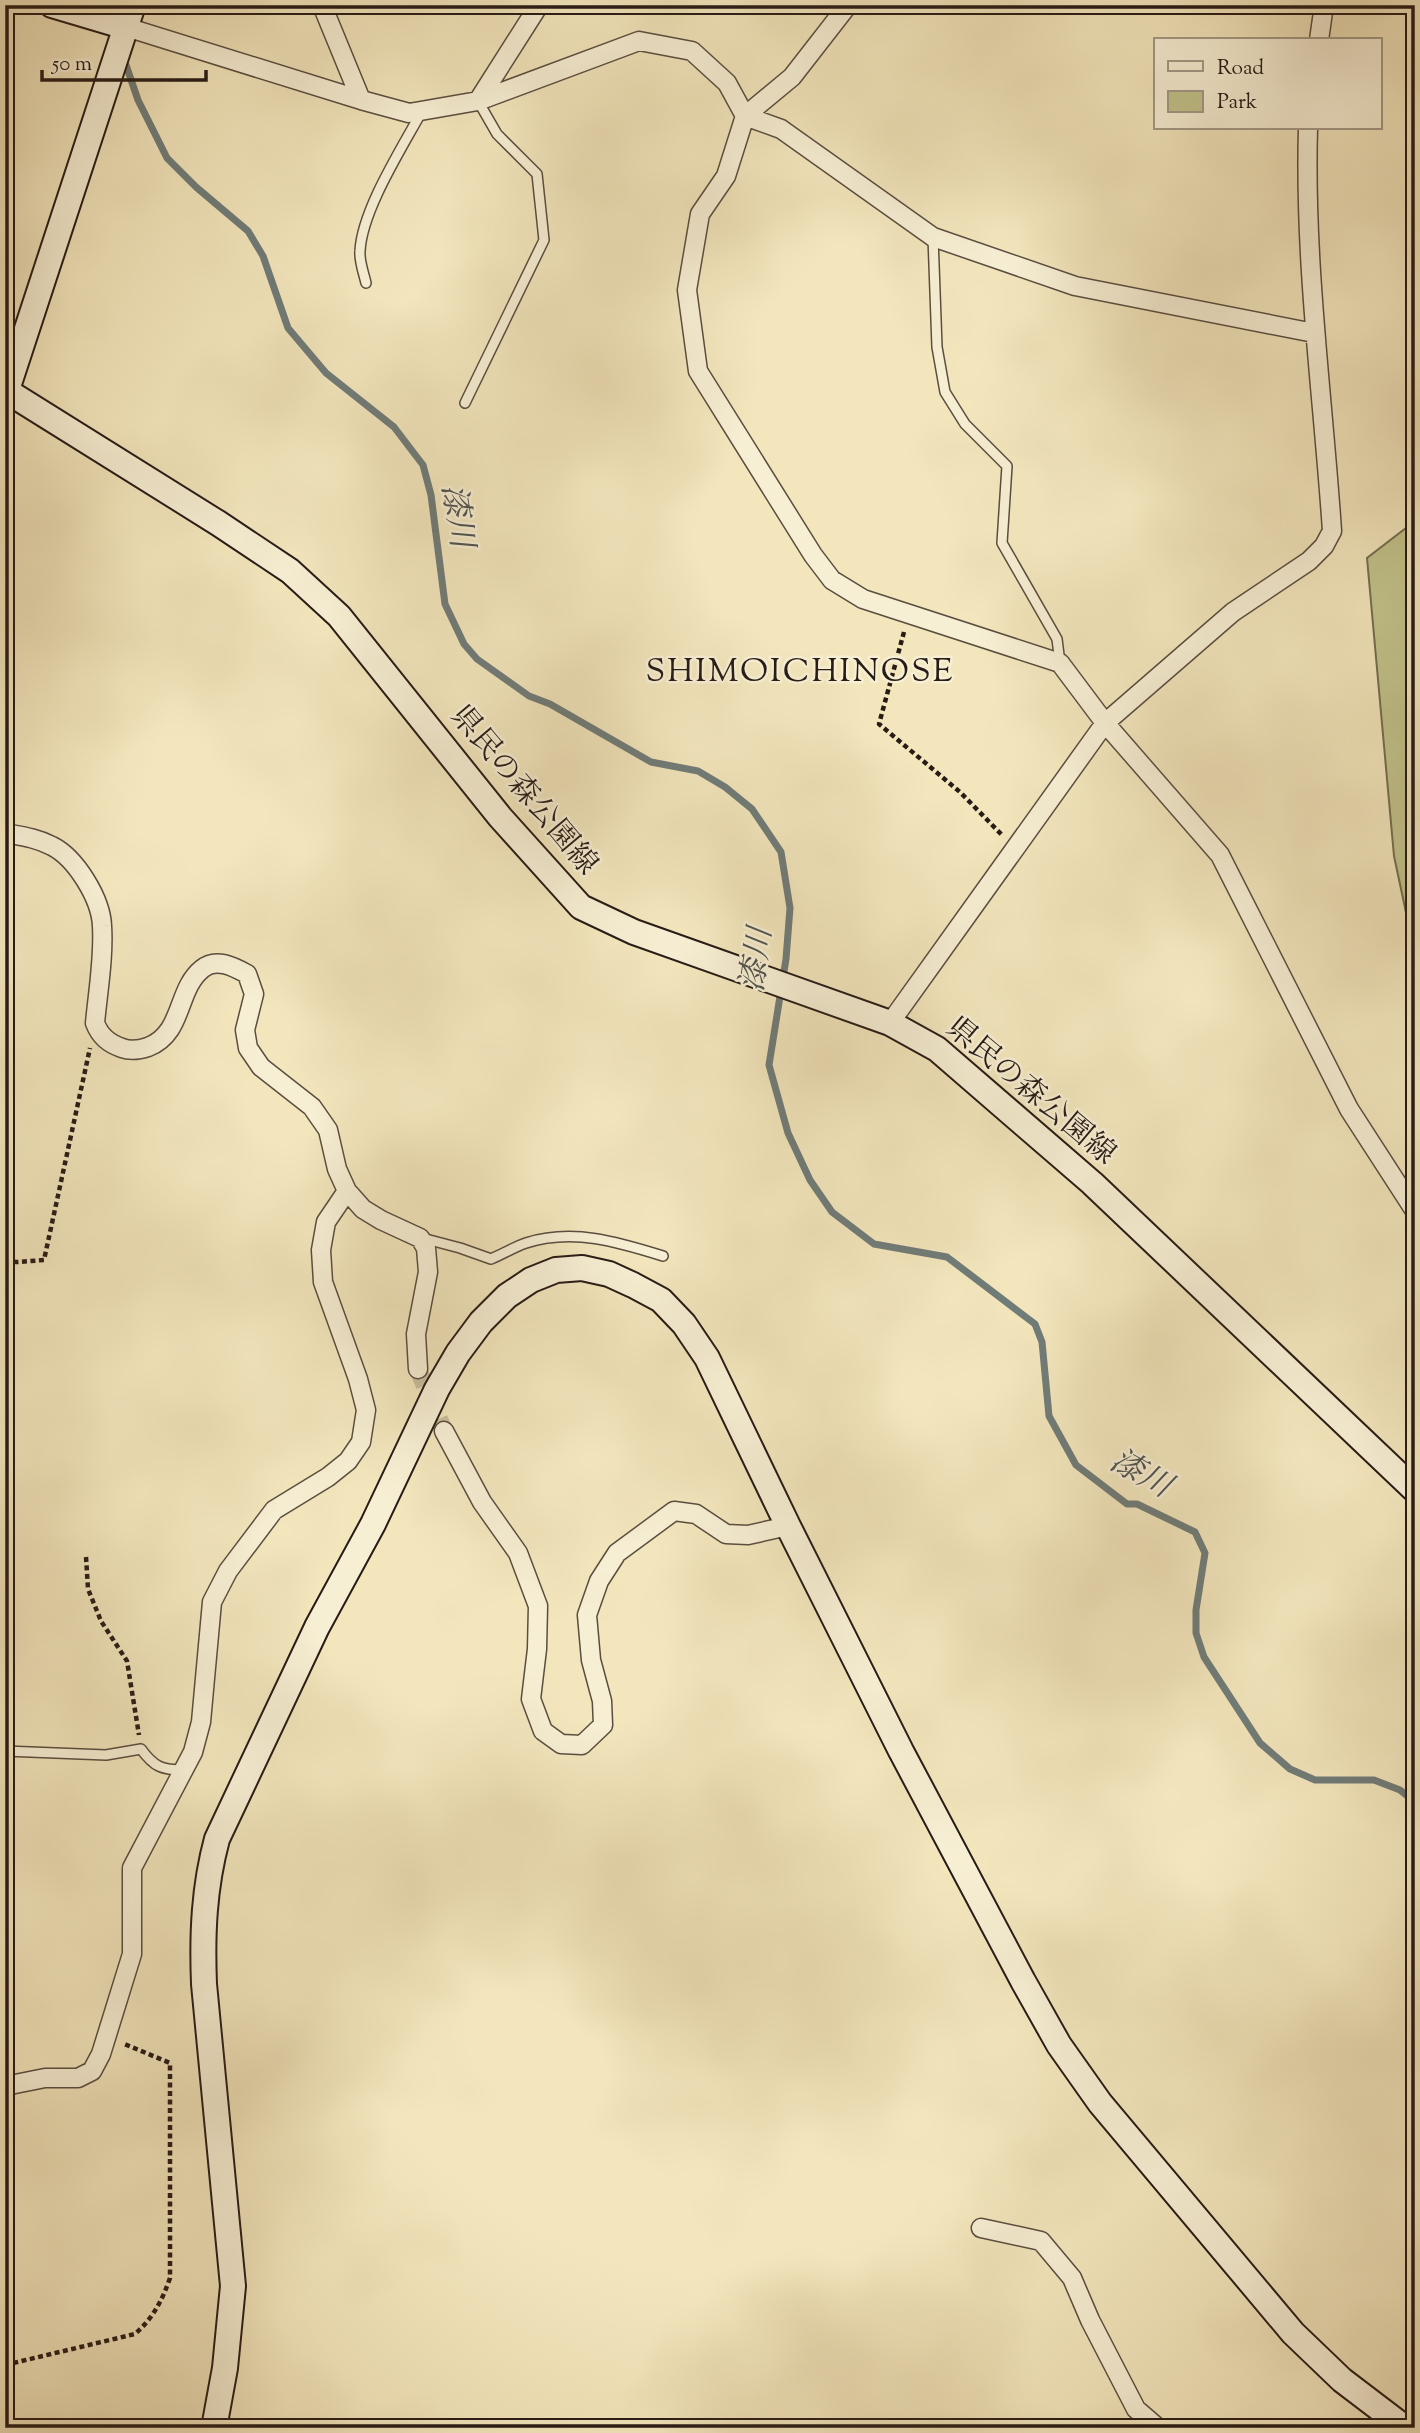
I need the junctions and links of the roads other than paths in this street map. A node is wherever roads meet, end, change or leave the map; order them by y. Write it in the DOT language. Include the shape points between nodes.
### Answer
graph roads {
  1 [pos="52,5"];
  2 [pos="322,5"];
  3 [pos="539,5"];
  4 [pos="848,5"];
  5 [pos="1324,5"];
  6 [pos="130,16"];
  7 [pos="1319,38"];
  8 [pos="361,100"];
  9 [pos="478,101"];
  10 [pos="422,111"];
  11 [pos="745,116"];
  12 [pos="1308,130"];
  13 [pos="933,237"];
  14 [pos="366,283"];
  15 [pos="1314,333"];
  16 [pos="6,392"];
  17 [pos="465,403"];
  18 [pos="1059,663"];
  19 [pos="1105,723"];
  20 [pos="5,833"];
  21 [pos="890,1023"];
  22 [pos="347,1191"];
  23 [pos="1415,1211"];
  24 [pos="420,1238"];
  25 [pos="663,1256"];
  26 [pos="418,1369"];
  27 [pos="444,1431"];
  28 [pos="1415,1490"];
  29 [pos="788,1527"];
  30 [pos="5,1751"];
  31 [pos="184,1770"];
  32 [pos="5,2086"];
  33 [pos="981,2228"];
  34 [pos="214,2428"];
  35 [pos="1158,2428"];
  36 [pos="1405,2428"];
  1 -- 6 [label="street"];
  2 -- 8 [label="street"];
  3 -- 9 [label="street"];
  4 -- 11 [label="street" via="792,77"];
  5 -- 7 [label="street"];
  6 -- 8 [label="street"];
  6 -- 16 [label="street"];
  8 -- 10 [label="street" via="409,113"];
  9 -- 10 [label="street"];
  9 -- 11 [label="street" via="639,41 692,51 727,83"];
  9 -- 17 [label="lane" via="497,134 537,174 544,240"];
  10 -- 14 [label="lane" via="365,226 359,253"];
  11 -- 13 [label="street" via="781,129"];
  11 -- 18 [label="street" via="726,176 700,214 687,290 698,371 832,580 863,599"];
  12 -- 15 [label="street"];
  13 -- 15 [label="street" via="1075,286"];
  13 -- 18 [label="lane" via="937,347 945,392 965,424 1007,466 1002,543 1057,639"];
  15 -- 19 [label="street" via="1332,531 1309,561 1233,612"];
  16 -- 21 [label="street, 県民の森公園線" via="290,571 339,616 499,817 581,907 634,932"];
  18 -- 19 [label="street"];
  19 -- 21 [label="street"];
  19 -- 23 [label="street" via="1220,855 1349,1109"];
  20 -- 22 [label="street" via="55,847 86,880 103,924 96,1023 111,1044 139,1050 168,1035 193,980 213,963 247,974 254,994 245,1030 248,1048 261,1067 312,1107 328,1130"];
  21 -- 28 [label="street, 県民の森公園線" via="937,1049 1092,1183"];
  22 -- 24 [label="street" via="363,1209"];
  22 -- 31 [label="street" via="326,1222 321,1250 323,1282 366,1410 360,1443 348,1461 274,1510 228,1571 212,1602 201,1722"];
  24 -- 25 [label="lane" via="491,1259 552,1237 586,1236"];
  24 -- 26 [label="street" via="426,1248 428,1272 415,1334"];
  27 -- 29 [label="street" via="482,1502 518,1553 534,1595 538,1606 531,1699 543,1731 561,1744 583,1745 603,1725 587,1615 599,1581 617,1553 674,1511 696,1514 726,1534"];
  29 -- 34 [label="street" via="707,1358 661,1300 633,1285 582,1268 556,1270 507,1296 458,1353 317,1626 235,1798 210,1867 202,1933 204,1983 233,2287"];
  29 -- 36 [label="street" via="1059,2045 1100,2103 1293,2333 1342,2380"];
  30 -- 31 [label="lane" via="106,1755 141,1749 149,1761 165,1770"];
  31 -- 32 [label="street" via="132,1868 132,1954 92,2071 78,2078 45,2078"];
  33 -- 35 [label="street" via="1041,2241 1072,2278 1136,2409"];
}
